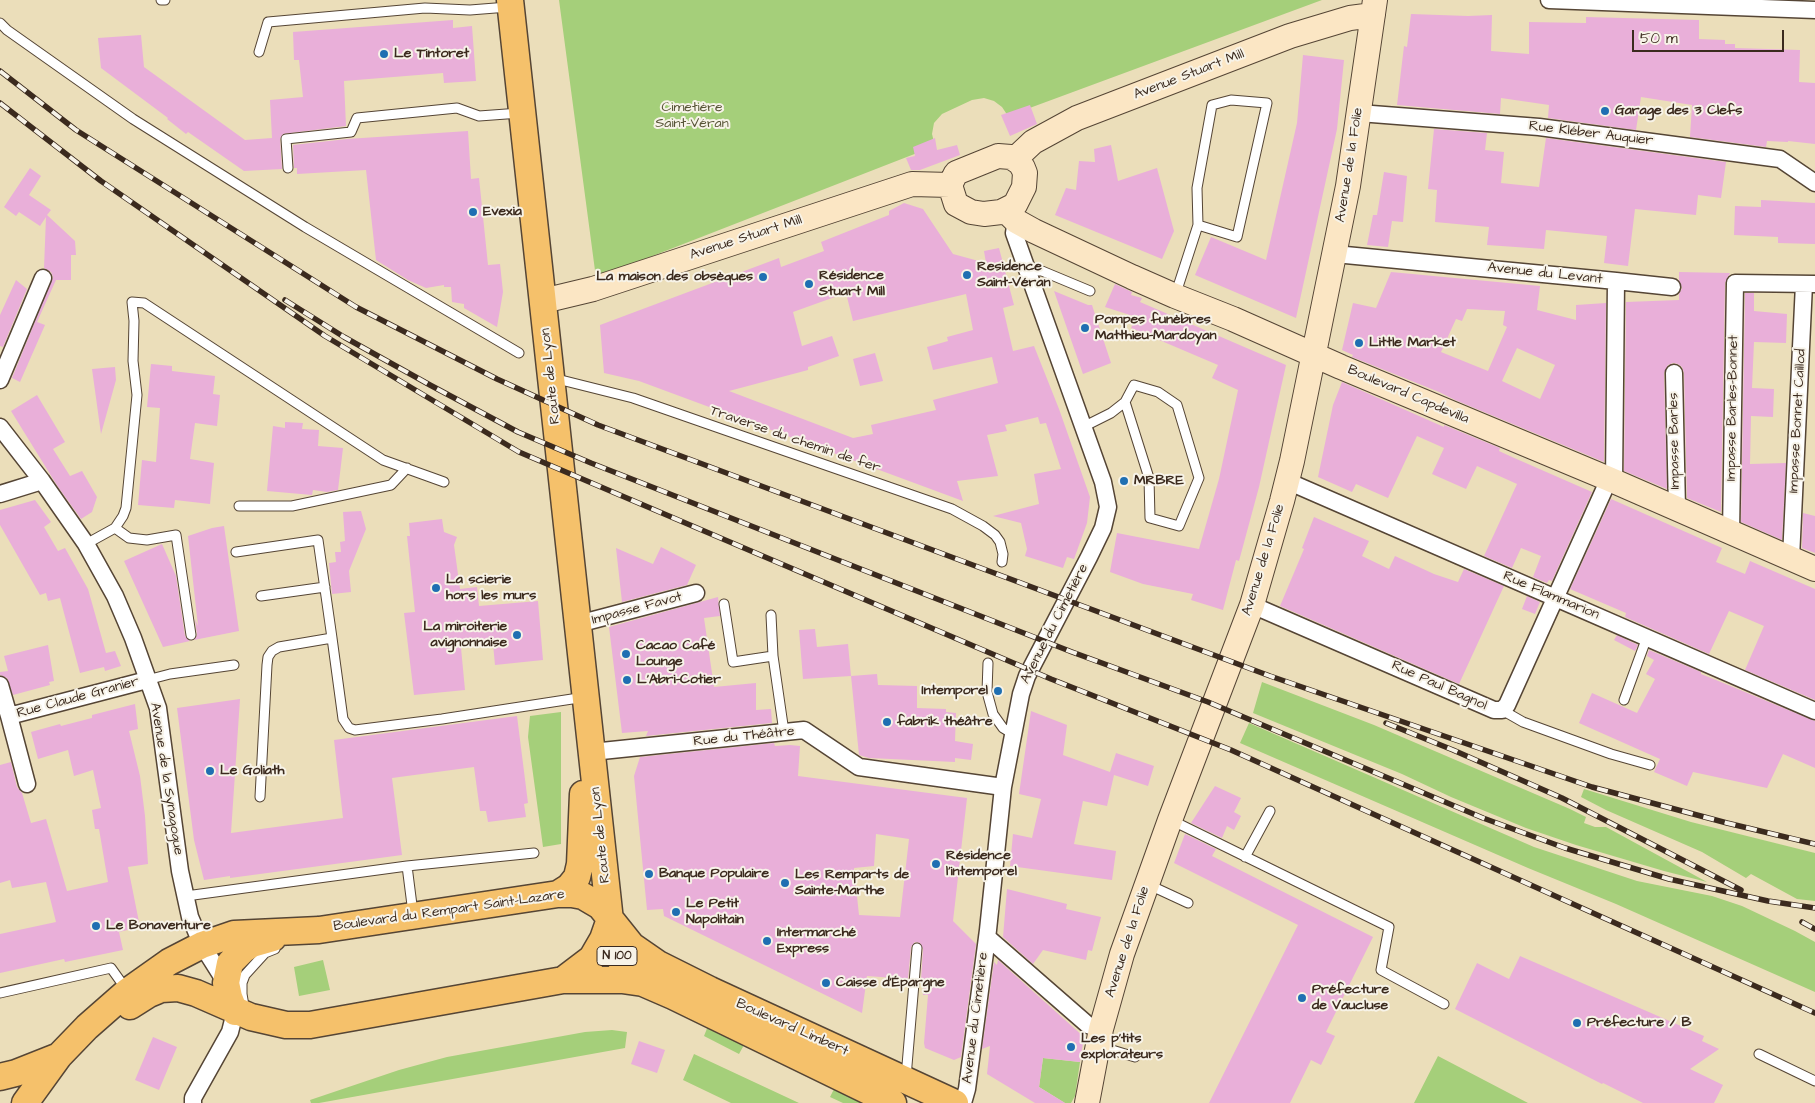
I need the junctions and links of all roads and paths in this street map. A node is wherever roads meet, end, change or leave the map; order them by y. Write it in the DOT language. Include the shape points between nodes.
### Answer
graph roads {
  1 [pos="161,0"];
  2 [pos="165,0"];
  3 [pos="1549,0"];
  4 [pos="511,4"];
  5 [pos="1741,4"];
  6 [pos="1374,8"];
  7 [pos="1815,10"];
  8 [pos="0,23"];
  9 [pos="259,52"];
  10 [pos="522,113"];
  11 [pos="1359,113"];
  12 [pos="1015,159"];
  13 [pos="288,168"];
  14 [pos="1815,183"];
  15 [pos="950,185"];
  16 [pos="1011,216"];
  17 [pos="1198,225"];
  18 [pos="1335,254"];
  19 [pos="1028,271"];
  20 [pos="43,278"];
  21 [pos="1616,281"];
  22 [pos="1810,284"];
  23 [pos="1672,287"];
  24 [pos="1090,291"];
  25 [pos="1175,296"];
  26 [pos="543,301"];
  27 [pos="519,353"];
  28 [pos="1313,355"];
  29 [pos="1674,373"];
  30 [pos="551,378"];
  31 [pos="0,380"];
  32 [pos="1125,402"];
  33 [pos="1083,427"];
  34 [pos="0,428"];
  35 [pos="407,468"];
  36 [pos="1612,480"];
  37 [pos="42,481"];
  38 [pos="1287,481"];
  39 [pos="444,482"];
  40 [pos="0,494"];
  41 [pos="239,506"];
  42 [pos="1677,509"];
  43 [pos="115,528"];
  44 [pos="1730,533"];
  45 [pos="86,544"];
  46 [pos="236,552"];
  47 [pos="1791,558"];
  48 [pos="1002,562"];
  49 [pos="1815,569"];
  50 [pos="325,588"];
  51 [pos="696,593"];
  52 [pos="261,596"];
  53 [pos="1555,598"];
  54 [pos="724,604"];
  55 [pos="1252,605"];
  56 [pos="771,615"];
  57 [pos="578,624"];
  58 [pos="191,635"];
  59 [pos="1647,637"];
  60 [pos="332,638"];
  61 [pos="773,656"];
  62 [pos="988,663"];
  63 [pos="234,665"];
  64 [pos="147,680"];
  65 [pos="0,685"];
  66 [pos="586,696"];
  67 [pos="1624,700"];
  68 [pos="1502,710"];
  69 [pos="1815,711"];
  70 [pos="9,716"];
  71 [pos="784,732"];
  72 [pos="1013,734"];
  73 [pos="592,752"];
  74 [pos="1650,765"];
  75 [pos="27,784"];
  76 [pos="1004,787"];
  77 [pos="260,797"];
  78 [pos="1270,811"];
  79 [pos="1170,820"];
  80 [pos="534,853"];
  81 [pos="1245,857"];
  82 [pos="407,866"];
  83 [pos="1147,884"];
  84 [pos="558,894"];
  85 [pos="186,896"];
  86 [pos="1188,903"];
  87 [pos="414,916"];
  88 [pos="610,919"];
  89 [pos="298,937"];
  90 [pos="986,937"];
  91 [pos="202,945"];
  92 [pos="917,948"];
  93 [pos="563,980"];
  94 [pos="226,983"];
  95 [pos="643,983"];
  96 [pos="128,991"];
  97 [pos="0,993"];
  98 [pos="1444,1004"];
  99 [pos="243,1015"];
  100 [pos="1099,1038"];
  101 [pos="1759,1054"];
  102 [pos="59,1056"];
  103 [pos="1135,1058"];
  104 [pos="0,1077"];
  105 [pos="906,1080"];
  106 [pos="1815,1081"];
  107 [pos="26,1103"];
  108 [pos="43,1103"];
  109 [pos="193,1103"];
  110 [pos="893,1103"];
  111 [pos="955,1103"];
  112 [pos="964,1103"];
  113 [pos="1087,1103"];
  1 -- 2 [label="lane"];
  3 -- 5 [label="street"];
  4 -- 9 [label="lane" via="470,10 425,8 268,22"];
  4 -- 10 [label="main road, Route de Lyon"];
  5 -- 7 [label="street"];
  6 -- 11 [label="street, Avenue de la Folie"];
  6 -- 12 [label="street, Avenue Stuart Mill" via="1290,36 1077,118 1033,142"];
  8 -- 27 [label="lane" via="133,119 304,227"];
  10 -- 13 [label="lane" via="479,116 457,108 357,118 350,132 286,139"];
  10 -- 26 [label="main road, Route de Lyon"];
  11 -- 14 [label="street, Rue Kléber Auquier" via="1539,127 1780,159"];
  11 -- 18 [label="street, Avenue de la Folie"];
  12 -- 15 [label="street" via="998,156 956,172"];
  12 -- 16 [label="street" via="1023,168 1025,181"];
  15 -- 16 [label="street" via="956,204 964,209"];
  15 -- 26 [label="street, Avenue Stuart Mill" via="912,184 593,289"];
  16 -- 19 [label="street, Avenue du Cimetière"];
  16 -- 25 [label="street, Boulevard Capdevilla" via="1040,234"];
  17 -- 17 [label="lane" via="1197,188 1212,105 1231,100 1267,103 1237,237"];
  17 -- 25 [label="lane"];
  18 -- 21 [label="street, Avenue du Levant"];
  18 -- 28 [label="street, Avenue de la Folie"];
  19 -- 24 [label="lane" via="1042,271"];
  19 -- 33 [label="street, Avenue du Cimetière"];
  20 -- 31 [label="street"];
  21 -- 23 [label="street"];
  21 -- 36 [label="street, Avenue du Levant"];
  22 -- 44 [label="street, Impasse Barles-Bonnet" via="1735,283"];
  22 -- 47 [label="street, Impasse Bonnet Caillod"];
  25 -- 28 [label="street, Boulevard Capdevilla" via="1233,318"];
  26 -- 30 [label="main road, Route de Lyon"];
  28 -- 36 [label="street, Boulevard Capdevilla"];
  28 -- 38 [label="street, Avenue de la Folie"];
  29 -- 42 [label="street, Impasse Barles"];
  30 -- 48 [label="lane, Traverse du chemin de fer" via="633,398 952,509 995,535 1004,554"];
  30 -- 57 [label="main road, Route de Lyon"];
  32 -- 32 [label="lane" via="1134,385 1158,392 1178,405 1199,478 1180,526 1150,518 1149,478"];
  32 -- 33 [label="lane"];
  33 -- 72 [label="street, Avenue du Cimetière" via="1103,482 1108,507 1103,528 1078,582 1028,676"];
  34 -- 37 [label="street, Avenue de la Synagogue"];
  35 -- 39 [label="lane"];
  35 -- 41 [label="lane" via="391,485 292,506"];
  35 -- 43 [label="lane" via="383,460 144,303 132,302 137,395 126,508"];
  36 -- 42 [label="street, Boulevard Capdevilla"];
  36 -- 53 [label="street, Rue Paul Bagnol"];
  37 -- 40 [label="street"];
  37 -- 45 [label="street, Avenue de la Synagogue"];
  38 -- 53 [label="street, Rue Flammarion"];
  38 -- 55 [label="street, Avenue de la Folie"];
  42 -- 44 [label="street, Boulevard Capdevilla"];
  43 -- 45 [label="lane"];
  43 -- 58 [label="lane" via="128,538 148,540 176,535"];
  44 -- 47 [label="street, Boulevard Capdevilla"];
  45 -- 64 [label="street, Avenue de la Synagogue" via="115,596"];
  46 -- 50 [label="lane" via="318,540"];
  47 -- 49 [label="street, Boulevard Capdevilla"];
  50 -- 52 [label="lane"];
  50 -- 60 [label="lane"];
  51 -- 57 [label="street, Impasse Favot"];
  53 -- 59 [label="street, Rue Flammarion"];
  53 -- 68 [label="street, Rue Paul Bagnol"];
  54 -- 61 [label="lane" via="733,662"];
  55 -- 68 [label="street, Rue Paul Bagnol" via="1494,710"];
  55 -- 79 [label="street, Avenue de la Folie"];
  56 -- 61 [label="lane"];
  57 -- 66 [label="main road, Route de Lyon"];
  59 -- 67 [label="lane"];
  59 -- 69 [label="street, Rue Flammarion"];
  60 -- 66 [label="lane" via="343,719 348,728 355,730"];
  60 -- 77 [label="lane" via="279,647 268,657"];
  61 -- 71 [label="lane"];
  62 -- 72 [label="lane" via="987,692 993,714 1003,728"];
  63 -- 64 [label="lane"];
  64 -- 70 [label="street, Rue Claude Granier"];
  64 -- 85 [label="street, Avenue de la Synagogue" via="158,708"];
  65 -- 70 [label="street, Rue Claude Granier"];
  66 -- 73 [label="main road, Route de Lyon"];
  68 -- 74 [label="lane" via="1523,722"];
  70 -- 75 [label="street, Rue Claude Granier"];
  71 -- 73 [label="street, Rue du Théâtre"];
  71 -- 76 [label="street, Rue du Théâtre" via="804,730 859,768"];
  72 -- 76 [label="street, Avenue du Cimetière"];
  73 -- 84 [label="main road, Route de Lyon" via="583,784 577,877"];
  73 -- 88 [label="main road, Route de Lyon"];
  76 -- 90 [label="street, Avenue du Cimetière"];
  78 -- 81 [label="lane"];
  79 -- 81 [label="lane"];
  79 -- 83 [label="street, Avenue de la Folie"];
  80 -- 82 [label="lane"];
  81 -- 98 [label="lane" via="1389,927 1381,970"];
  82 -- 85 [label="lane"];
  82 -- 87 [label="lane"];
  83 -- 86 [label="lane"];
  83 -- 100 [label="street, Avenue de la Folie" via="1122,954"];
  84 -- 87 [label="main road, Boulevard du Rempart Saint-Lazare"];
  84 -- 88 [label="main road, Boulevard du Rempart Saint-Lazare" via="583,896 600,906"];
  85 -- 91 [label="street, Avenue de la Synagogue" via="190,917"];
  87 -- 89 [label="main road, Boulevard du Rempart Saint-Lazare"];
  88 -- 93 [label="main road" via="592,958"];
  88 -- 95 [label="main road, Route de Lyon / N 100" via="617,955"];
  88 -- 105 [label="main road, Boulevard Limbert" via="632,946 658,964"];
  89 -- 91 [label="main road, Boulevard du Rempart Saint-Lazare" via="234,934"];
  89 -- 94 [label="main road, Boulevard du Rempart Saint-Lazare" via="252,944 230,963"];
  89 -- 99 [label="lane, Boulevard du Rempart Saint-Lazare" via="265,953 245,975 242,983"];
  90 -- 100 [label="street"];
  90 -- 112 [label="street, Avenue du Cimetière"];
  91 -- 94 [label="street, Avenue de la Synagogue"];
  91 -- 96 [label="main road, Boulevard du Rempart Saint-Lazare" via="169,962"];
  92 -- 105 [label="lane"];
  93 -- 95 [label="main road"];
  93 -- 99 [label="main road" via="310,1026 286,1025"];
  94 -- 99 [label="main road" via="229,997"];
  95 -- 110 [label="main road, Boulevard Limbert"];
  96 -- 97 [label="lane" via="111,968"];
  96 -- 102 [label="main road, Boulevard du Rempart Saint-Lazare"];
  99 -- 108 [label="main road" via="178,988 149,994 134,1002 103,1030 70,1066"];
  99 -- 109 [label="street" via="230,1032"];
  100 -- 103 [label="lane"];
  100 -- 113 [label="street, Avenue de la Folie"];
  101 -- 106 [label="lane"];
  102 -- 104 [label="main road"];
  102 -- 107 [label="main road, Boulevard du Rempart Saint-Lazare"];
  105 -- 111 [label="main road, Boulevard Limbert"];
}
